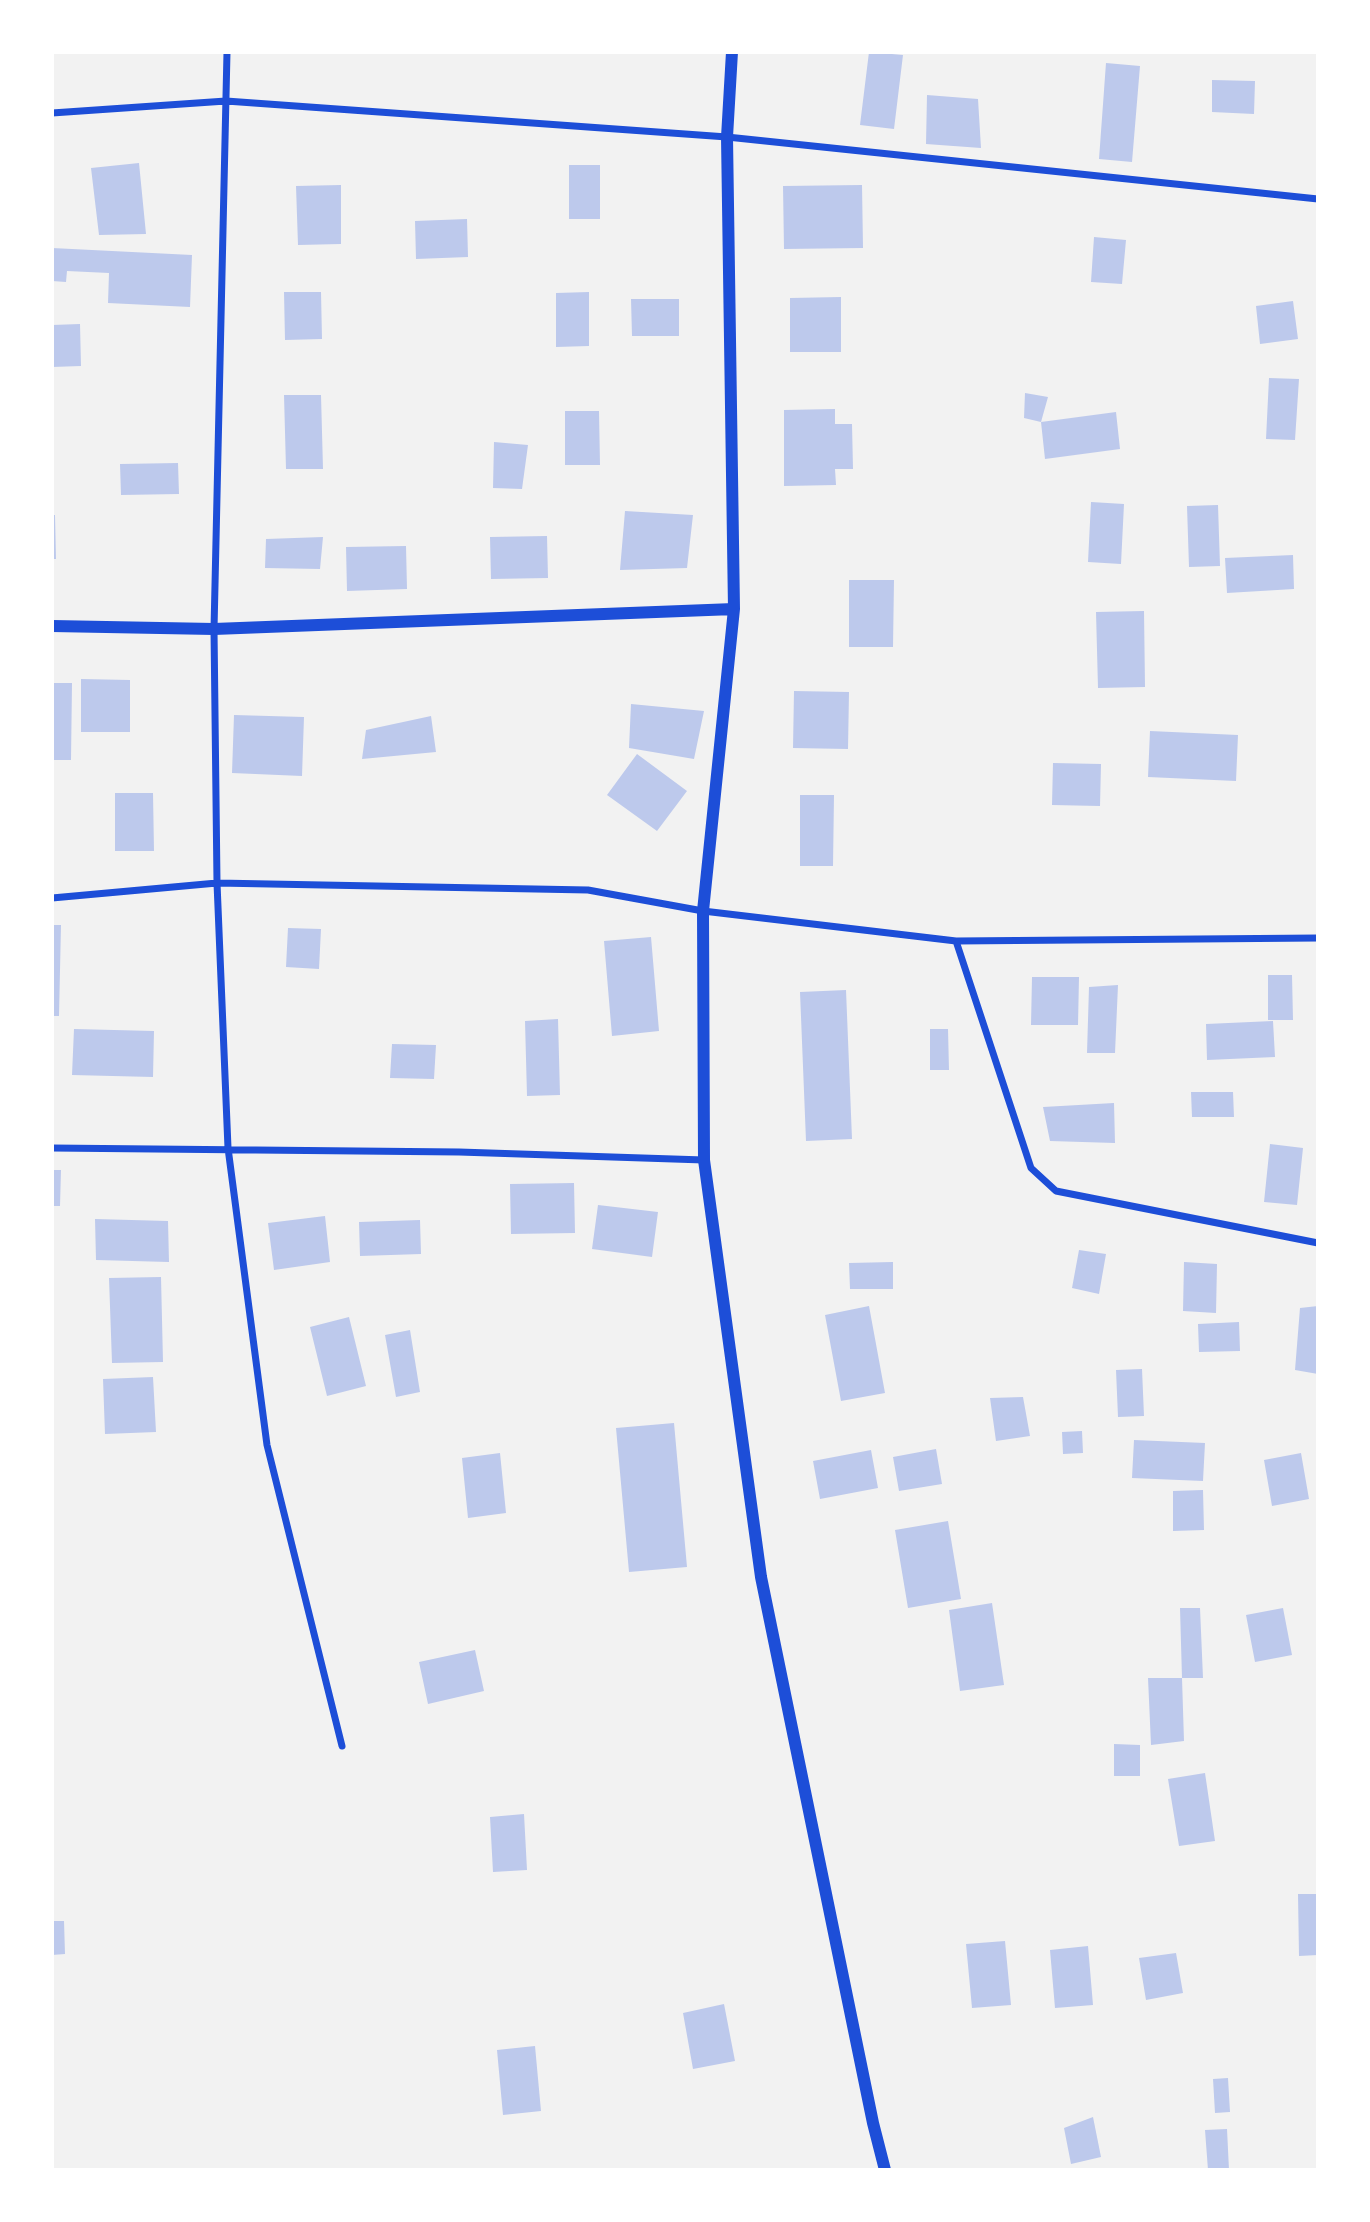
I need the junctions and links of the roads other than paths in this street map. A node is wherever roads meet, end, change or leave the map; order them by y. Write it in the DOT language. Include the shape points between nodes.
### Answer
graph roads {
  1 [pos="227,52"];
  2 [pos="732,52"];
  3 [pos="226,101"];
  4 [pos="52,113"];
  5 [pos="727,137"];
  6 [pos="1318,199"];
  7 [pos="734,609"];
  8 [pos="52,625"];
  9 [pos="214,629"];
  10 [pos="216,883"];
  11 [pos="52,898"];
  12 [pos="703,911"];
  13 [pos="1318,938"];
  14 [pos="956,941"];
  15 [pos="52,1148"];
  16 [pos="228,1148"];
  17 [pos="704,1160"];
  18 [pos="1318,1242"];
  19 [pos="342,1746"];
  20 [pos="885,2169"];
  1 -- 3 [label="street"];
  2 -- 5 [label="street"];
  3 -- 4 [label="street"];
  3 -- 5 [label="street"];
  3 -- 9 [label="street"];
  5 -- 6 [label="street"];
  5 -- 7 [label="street"];
  7 -- 9 [label="street"];
  7 -- 12 [label="street"];
  8 -- 9 [label="street"];
  9 -- 10 [label="street"];
  10 -- 11 [label="street"];
  10 -- 12 [label="street" via="588,890"];
  10 -- 16 [label="street"];
  12 -- 14 [label="street"];
  12 -- 17 [label="street"];
  13 -- 14 [label="street"];
  14 -- 18 [label="street" via="1031,1168 1056,1191"];
  15 -- 16 [label="street"];
  16 -- 17 [label="street"];
  16 -- 19 [label="street" via="267,1445"];
  17 -- 20 [label="street" via="761,1577"];
}
